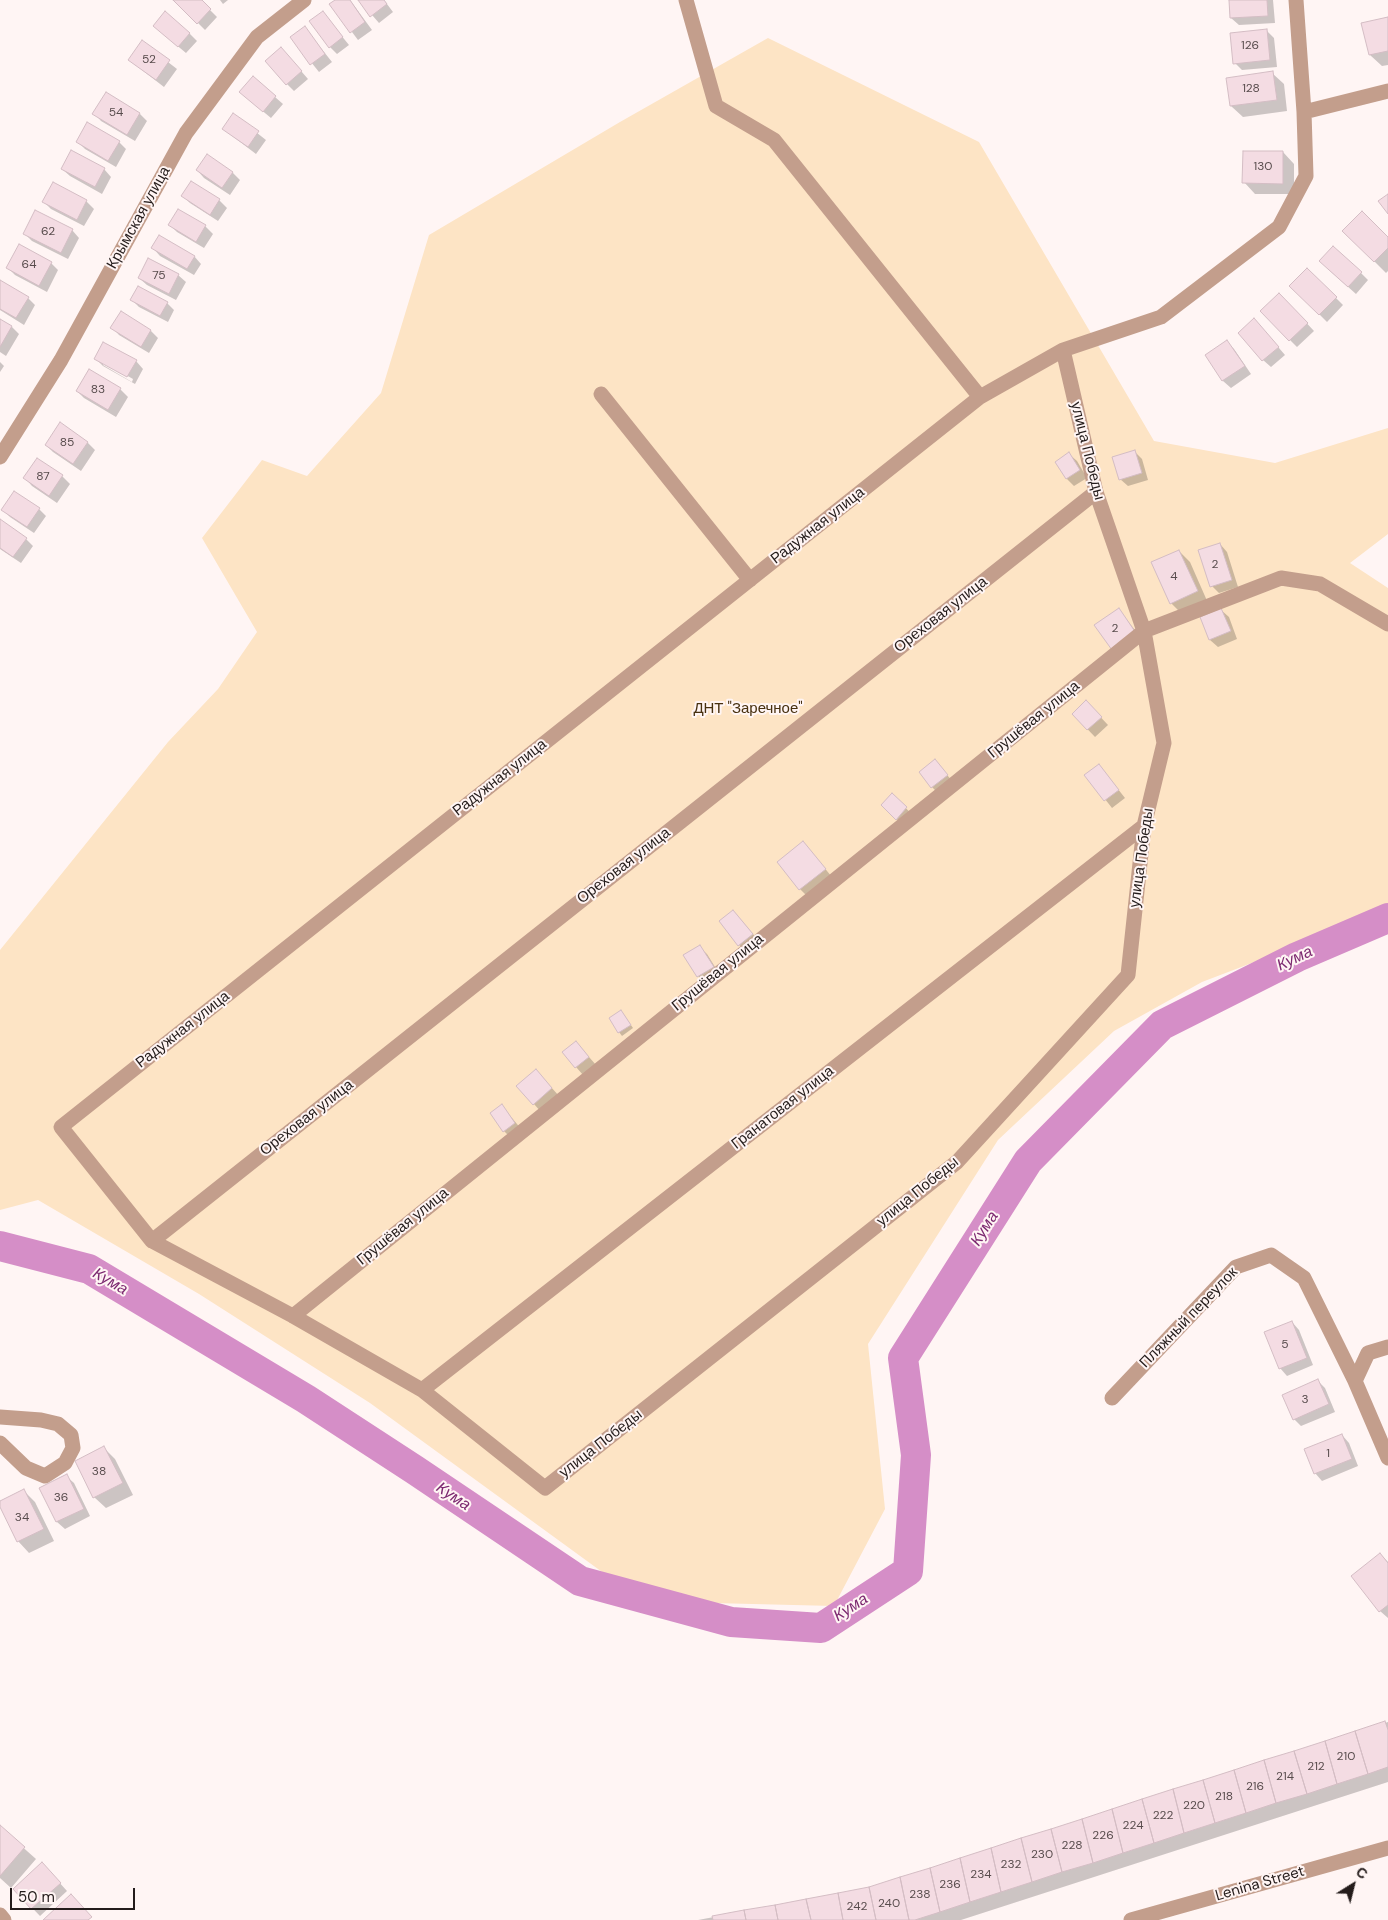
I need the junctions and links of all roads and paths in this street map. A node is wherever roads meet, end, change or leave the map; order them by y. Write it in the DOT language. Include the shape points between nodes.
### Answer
graph roads {
  1 [pos="304,0"];
  2 [pos="686,0"];
  3 [pos="1296,0"];
  4 [pos="1388,91"];
  5 [pos="1304,112"];
  6 [pos="1063,350"];
  7 [pos="601,394"];
  8 [pos="980,397"];
  9 [pos="0,457"];
  10 [pos="1096,492"];
  11 [pos="750,580"];
  12 [pos="1388,624"];
  13 [pos="1144,631"];
  14 [pos="1144,826"];
  15 [pos="152,1241"];
  16 [pos="292,1316"];
  17 [pos="1388,1346"];
  18 [pos="1355,1381"];
  19 [pos="422,1390"];
  20 [pos="1112,1398"];
  21 [pos="0,1417"];
  22 [pos="0,1443"];
  23 [pos="1388,1458"];
  24 [pos="1388,1848"];
  25 [pos="0,1915"];
  26 [pos="4,1920"];
  27 [pos="1131,1920"];
  1 -- 9 [label="street, Крымская улица" via="257,37 186,133 61,360"];
  2 -- 8 [label="street" via="716,106 774,140"];
  3 -- 5 [label="street"];
  4 -- 5 [label="street"];
  5 -- 6 [label="street" via="1306,176 1279,227 1161,317"];
  6 -- 8 [label="street, Радужная улица"];
  6 -- 10 [label="street, улица Победы"];
  7 -- 11 [label="street"];
  8 -- 11 [label="street, Радужная улица"];
  10 -- 13 [label="street, улица Победы"];
  10 -- 15 [label="street, Ореховая улица"];
  11 -- 15 [label="street, Радужная улица" via="61,1127"];
  12 -- 13 [label="street, Грушёвая улица" via="1320,584 1282,578"];
  13 -- 14 [label="street, улица Победы" via="1164,743"];
  13 -- 16 [label="street, Грушёвая улица"];
  14 -- 19 [label="street, Гранатовая улица"];
  14 -- 19 [label="street, улица Победы" via="1128,975 957,1162 545,1488"];
  15 -- 16 [label="street"];
  16 -- 19 [label="street"];
  17 -- 18 [label="street" via="1368,1353"];
  18 -- 20 [label="street, Пляжный переулок" via="1304,1278 1271,1255 1236,1267"];
  18 -- 23 [label="street, Пляжный переулок"];
  21 -- 22 [label="street" via="58,1424 71,1435 73,1448 65,1463 45,1476 26,1468"];
  24 -- 27 [label="street, Lenina Street"];
  25 -- 26 [label="street"];
}
